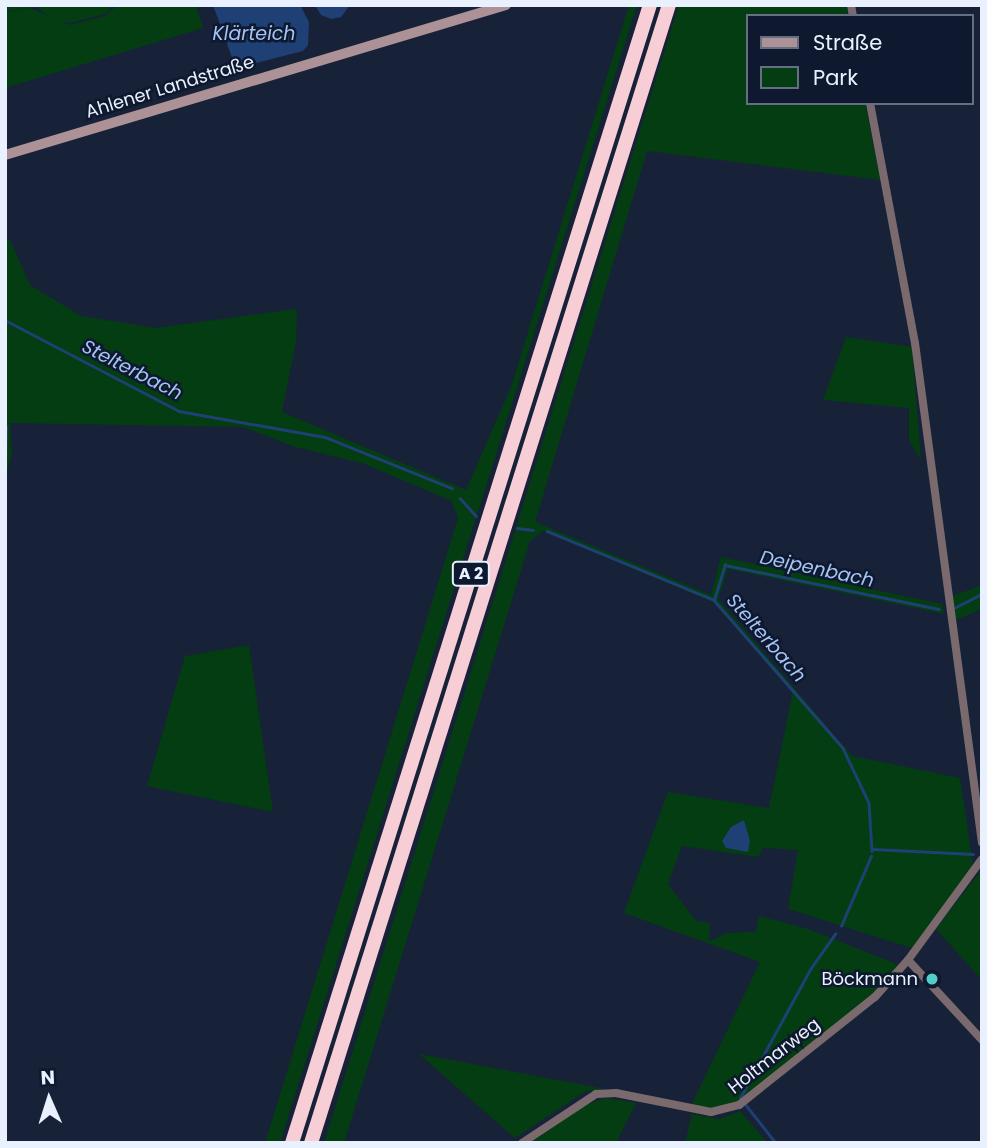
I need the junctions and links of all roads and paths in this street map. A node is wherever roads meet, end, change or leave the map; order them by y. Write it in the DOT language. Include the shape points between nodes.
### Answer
graph roads {
  1 [pos="506,5"];
  2 [pos="650,5"];
  3 [pos="669,5"];
  4 [pos="870,105"];
  5 [pos="5,155"];
  6 [pos="982,843"];
  7 [pos="982,859"];
  8 [pos="908,960"];
  9 [pos="982,1040"];
  10 [pos="292,1143"];
  11 [pos="311,1143"];
  12 [pos="522,1143"];
  1 -- 5 [label="street, Ahlener Landstraße"];
  2 -- 10 [label="highway, A 2"];
  3 -- 11 [label="highway, A 2"];
  4 -- 6 [label="street" via="915,343"];
  7 -- 8 [label="street, Holtmarweg"];
  8 -- 9 [label="street"];
  8 -- 12 [label="street, Holtmarweg" via="876,997 729,1110 711,1112 616,1093 596,1094"];
}
